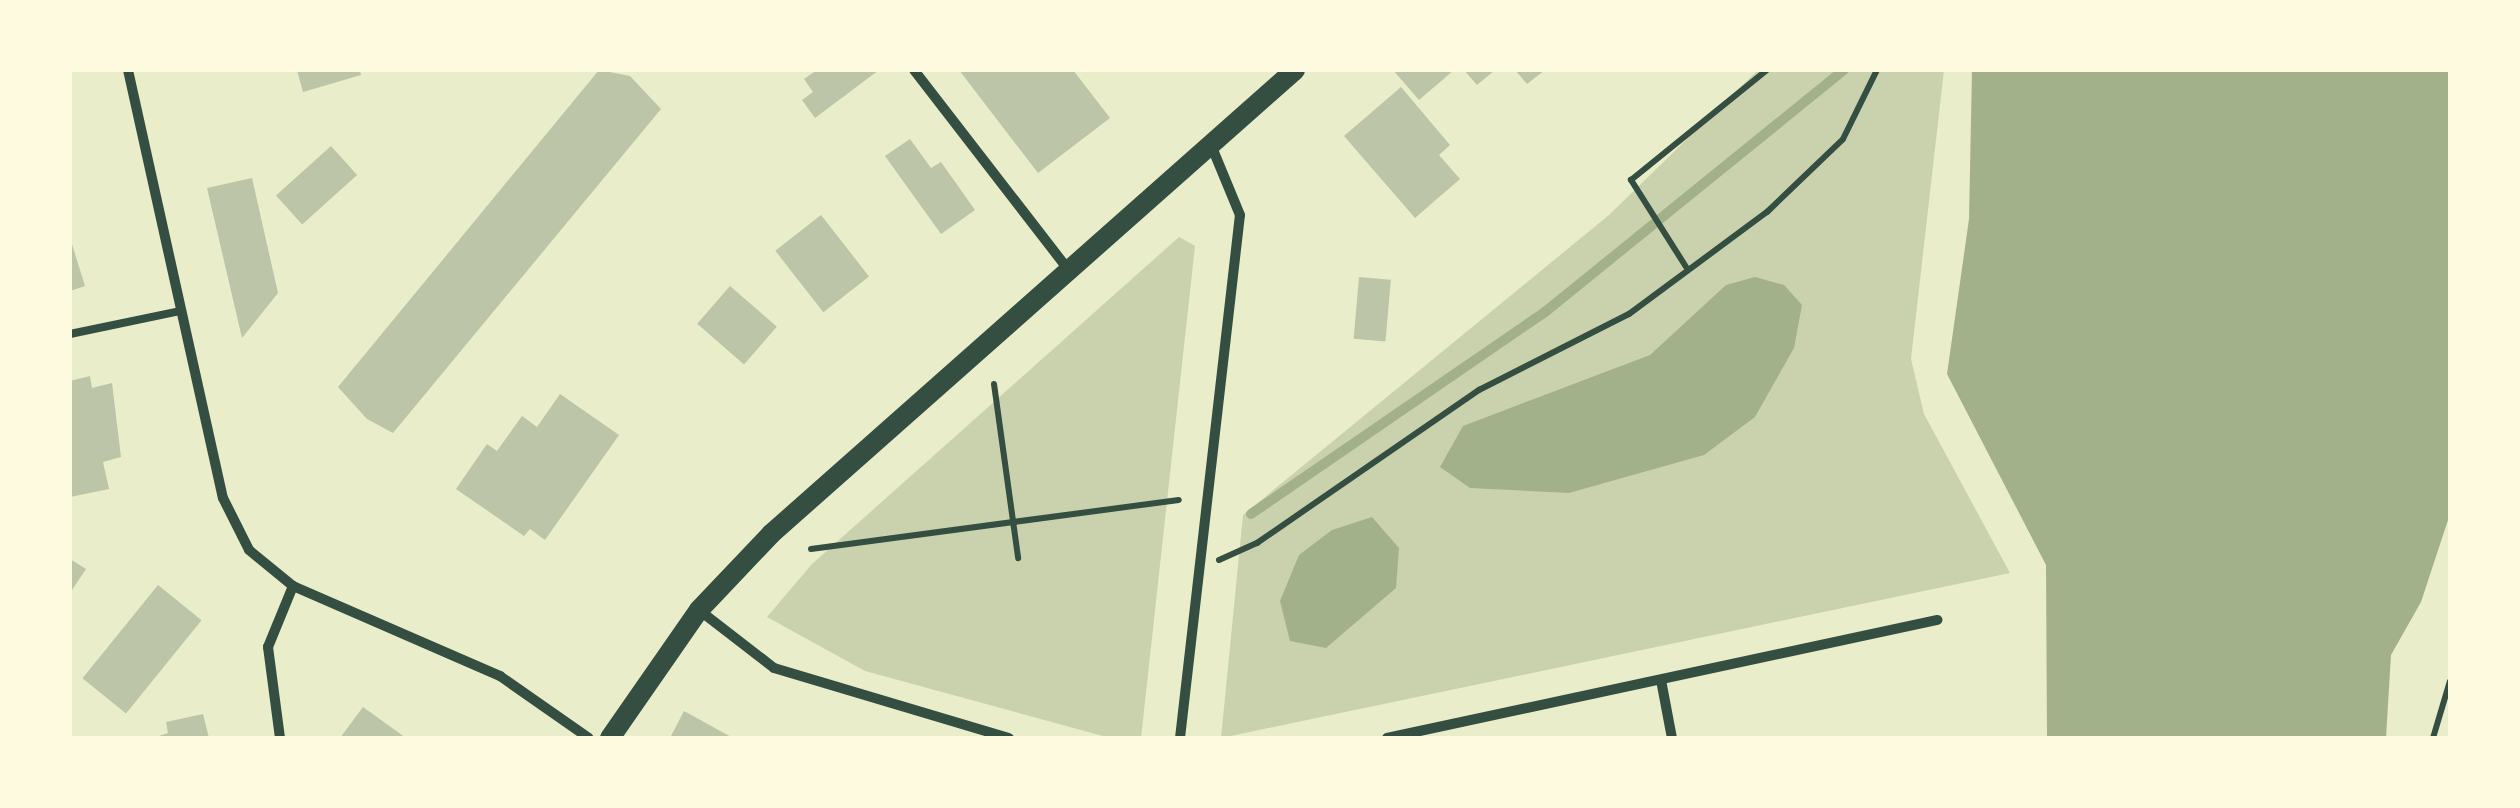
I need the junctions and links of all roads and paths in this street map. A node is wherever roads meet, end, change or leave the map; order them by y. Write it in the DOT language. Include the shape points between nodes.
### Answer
graph roads {
  1 [pos="128,70"];
  2 [pos="914,70"];
  3 [pos="1295,70"];
  4 [pos="1767,70"];
  5 [pos="1877,70"];
  6 [pos="1210,144"];
  7 [pos="1068,270"];
  8 [pos="1688,270"];
  9 [pos="180,311"];
  10 [pos="70,334"];
  11 [pos="994,384"];
  12 [pos="1179,500"];
  13 [pos="1013,522"];
  14 [pos="811,549"];
  15 [pos="1018,558"];
  16 [pos="1200,567"];
  17 [pos="292,586"];
  18 [pos="699,610"];
  19 [pos="1937,620"];
  20 [pos="1661,680"];
  21 [pos="2450,682"];
  22 [pos="280,738"];
  23 [pos="588,738"];
  24 [pos="610,738"];
  25 [pos="1010,738"];
  26 [pos="1180,738"];
  27 [pos="1386,738"];
  28 [pos="1672,738"];
  29 [pos="2433,738"];
  1 -- 9 [label="street"];
  2 -- 7 [label="street"];
  3 -- 6 [label="main road"];
  4 -- 8 [label="path" via="1631,180 1641,208"];
  5 -- 8 [label="path" via="1843,139"];
  6 -- 7 [label="main road"];
  6 -- 16 [label="street" via="1240,215"];
  7 -- 18 [label="main road"];
  8 -- 16 [label="path" via="1629,314 1479,390 1257,544"];
  9 -- 10 [label="lane"];
  9 -- 17 [label="street" via="223,498 249,550"];
  11 -- 13 [label="path"];
  12 -- 13 [label="path"];
  13 -- 14 [label="path"];
  13 -- 15 [label="path"];
  16 -- 26 [label="street"];
  17 -- 22 [label="street" via="268,646"];
  17 -- 23 [label="street" via="460,655"];
  18 -- 24 [label="main road"];
  18 -- 25 [label="street" via="774,668"];
  19 -- 20 [label="street"];
  20 -- 27 [label="street"];
  20 -- 28 [label="street"];
  21 -- 29 [label="path"];
}
